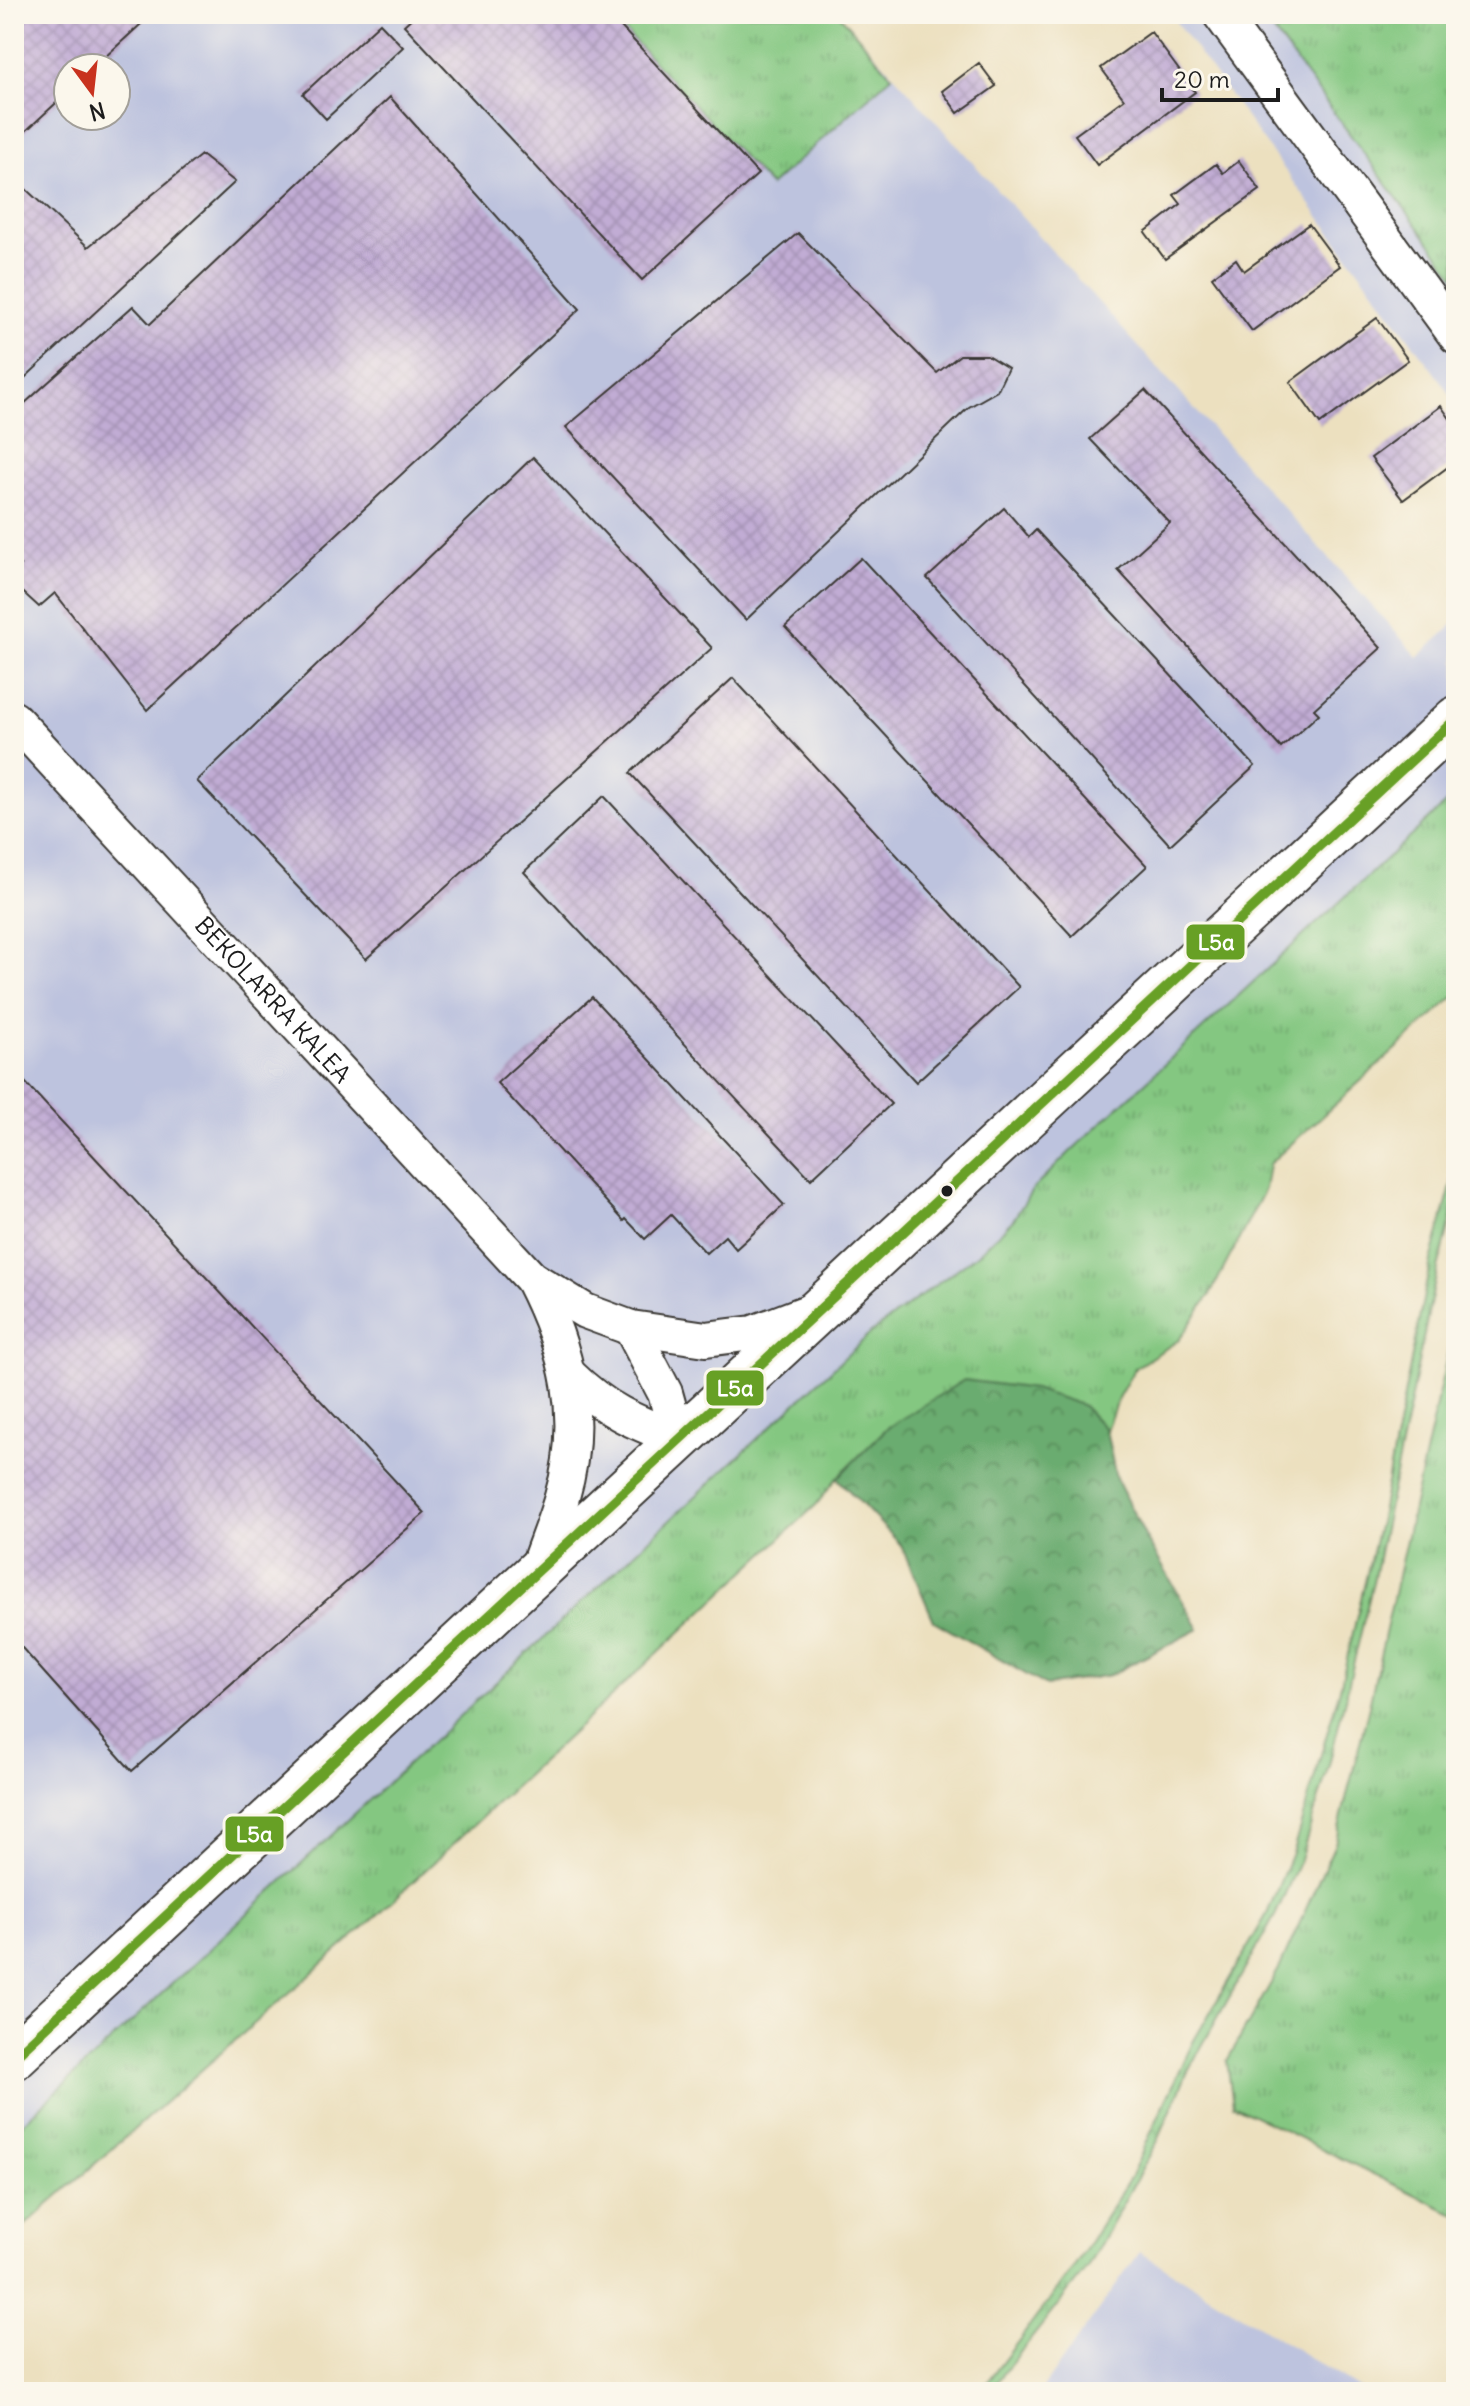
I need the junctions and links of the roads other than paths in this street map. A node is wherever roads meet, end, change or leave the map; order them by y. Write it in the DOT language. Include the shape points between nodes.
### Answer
graph roads {
  1 [pos="1220,14"];
  2 [pos="1456,336"];
  3 [pos="14,719"];
  4 [pos="1456,719"];
  5 [pos="531,1278"];
  6 [pos="820,1307"];
  7 [pos="631,1328"];
  8 [pos="569,1375"];
  9 [pos="678,1439"];
  10 [pos="536,1572"];
  11 [pos="14,2057"];
  1 -- 2 [label="street"];
  3 -- 5 [label="street, BEKOLARRA KALEA"];
  4 -- 6 [label="street"];
  5 -- 7 [label="street, BEKOLARRA KALEA" via="585,1311"];
  5 -- 8 [label="street, BEKOLARRA KALEA" via="552,1319"];
  6 -- 7 [label="street, BEKOLARRA KALEA" via="753,1333 706,1339"];
  6 -- 9 [label="street"];
  7 -- 9 [label="street" via="665,1393"];
  8 -- 9 [label="street" via="594,1400"];
  8 -- 10 [label="street, BEKOLARRA KALEA" via="574,1429 563,1495"];
  9 -- 10 [label="street"];
  10 -- 11 [label="street"];
}
